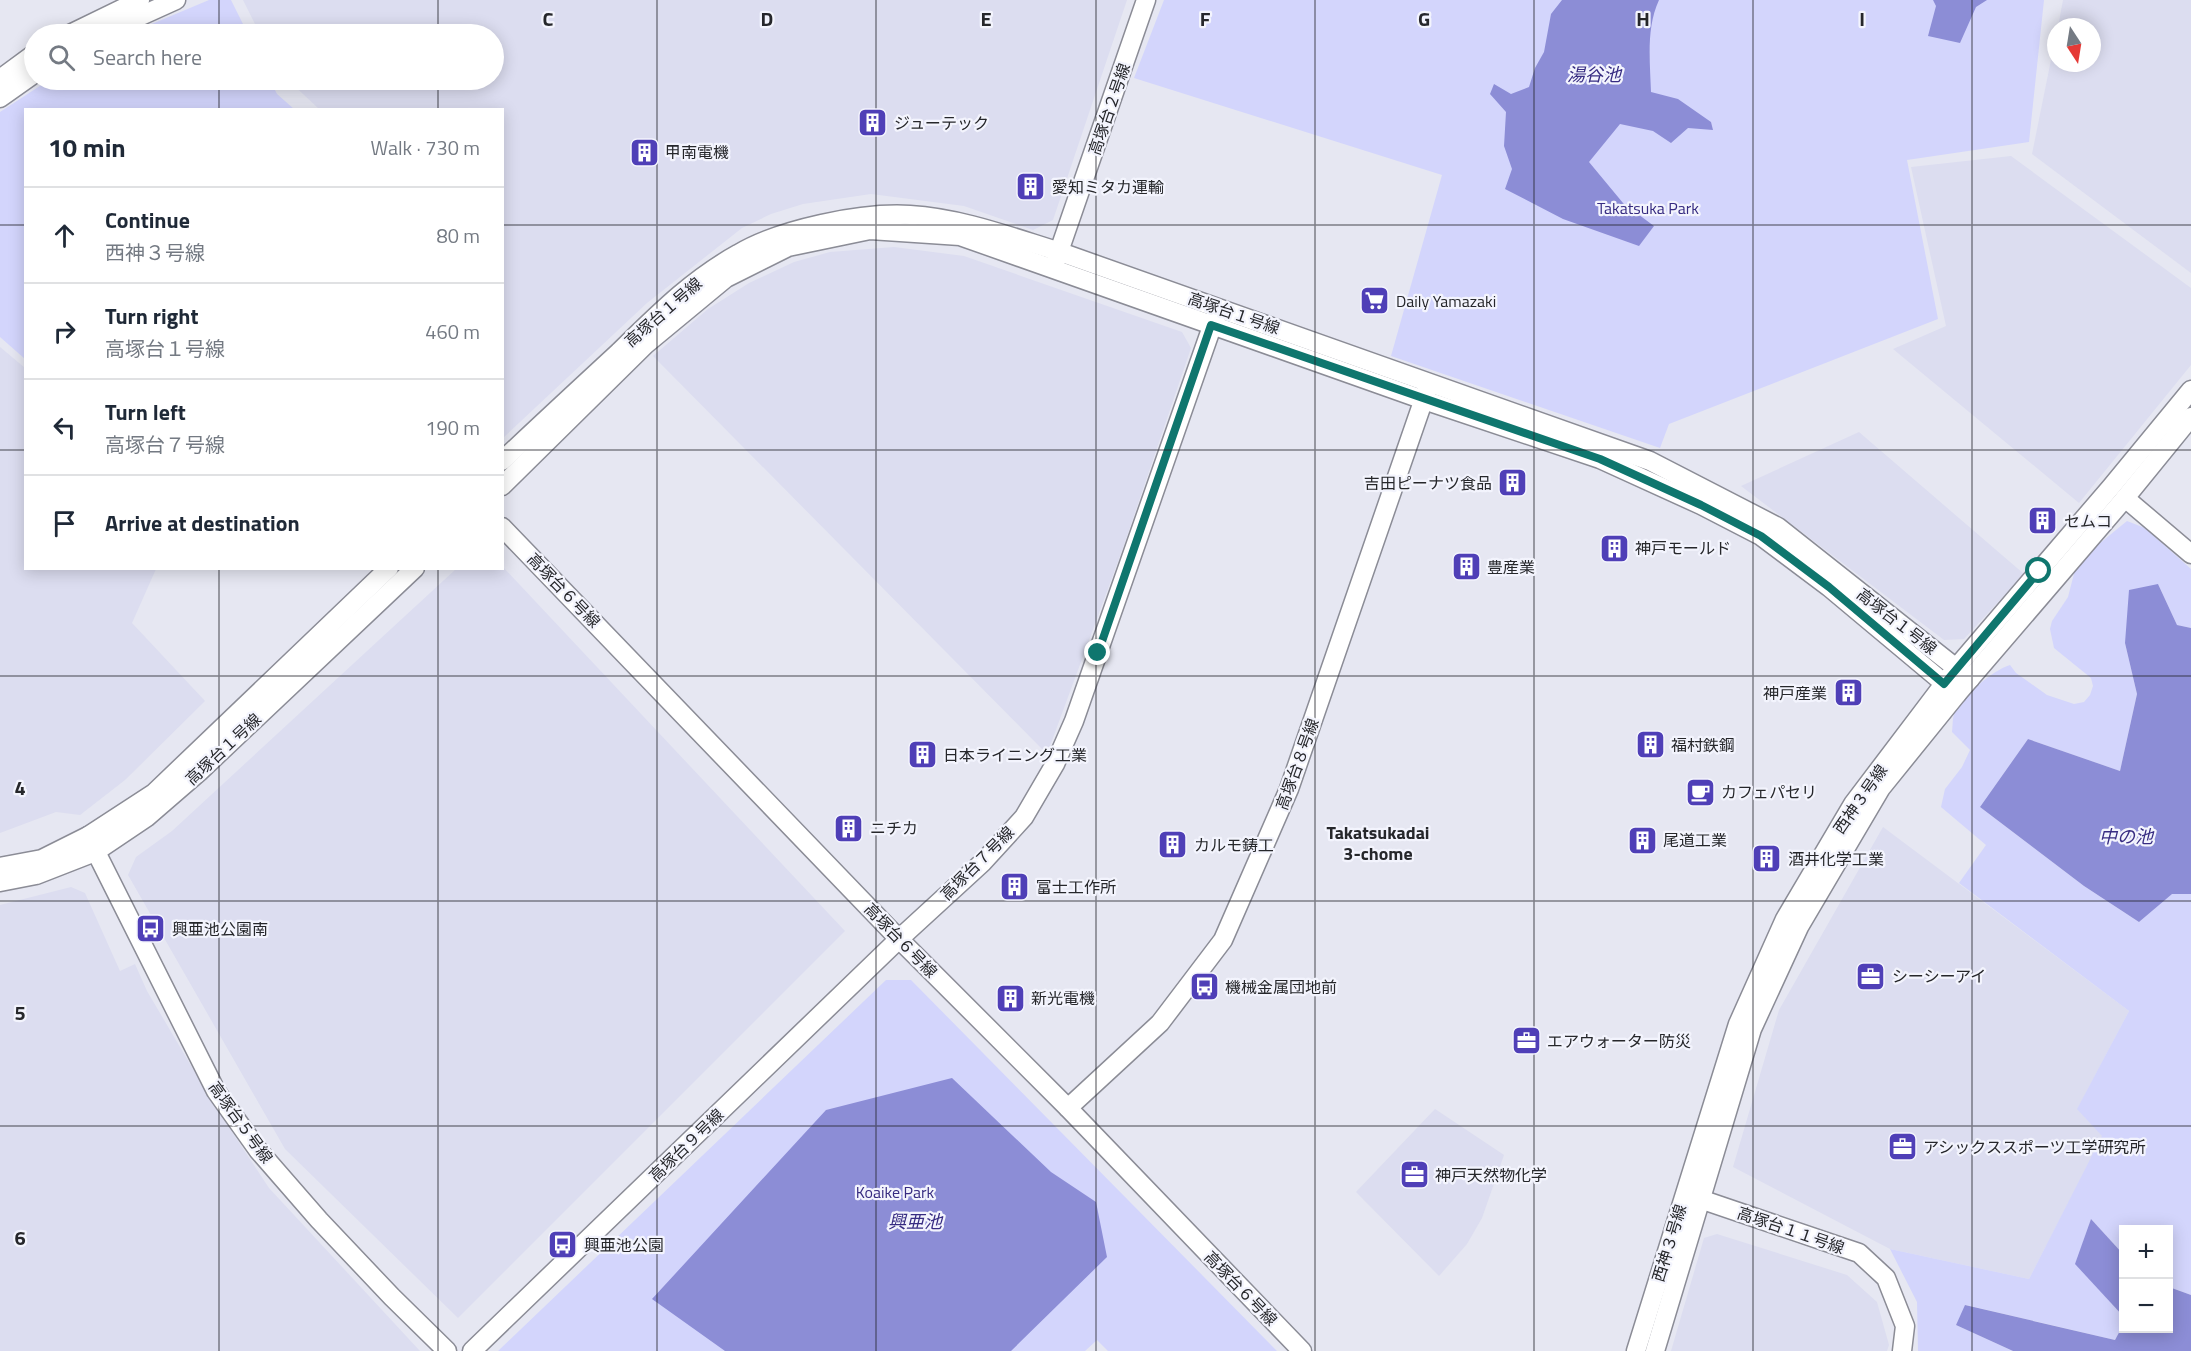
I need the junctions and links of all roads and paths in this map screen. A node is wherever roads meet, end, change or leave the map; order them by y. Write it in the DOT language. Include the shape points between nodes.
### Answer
graph roads {
  1 [pos="140,0"];
  2 [pos="176,0"];
  3 [pos="1146,0"];
  4 [pos="91,24"];
  5 [pos="123,24"];
  6 [pos="24,61"];
  7 [pos="0,79"];
  8 [pos="24,81"];
  9 [pos="0,98"];
  10 [pos="1057,260"];
  11 [pos="1219,308"];
  12 [pos="1211,325"];
  13 [pos="1430,382"];
  14 [pos="2191,390"];
  15 [pos="1424,400"];
  16 [pos="2191,417"];
  17 [pos="504,459"];
  18 [pos="504,484"];
  19 [pos="2125,498"];
  20 [pos="504,529"];
  21 [pos="2191,554"];
  22 [pos="387,570"];
  23 [pos="413,570"];
  24 [pos="1963,673"];
  25 [pos="1951,689"];
  26 [pos="92,844"];
  27 [pos="0,867"];
  28 [pos="0,882"];
  29 [pos="899,939"];
  30 [pos="1068,1108"];
  31 [pos="1692,1198"];
  32 [pos="447,1351"];
  33 [pos="472,1351"];
  34 [pos="1302,1351"];
  35 [pos="1636,1351"];
  36 [pos="1655,1351"];
  37 [pos="1902,1351"];
  1 -- 4 [label="street"];
  2 -- 5 [label="street"];
  3 -- 10 [label="street, 高塚台２号線"];
  6 -- 7 [label="street"];
  8 -- 9 [label="street"];
  10 -- 11 [label="street, 高塚台１号線"];
  10 -- 12 [label="street, 高塚台１号線"];
  10 -- 17 [label="street, 高塚台１号線" via="975,226 910,215 818,225 779,237 739,253 685,289"];
  10 -- 18 [label="street, 高塚台１号線" via="960,236 870,230 788,247 726,278 645,345"];
  11 -- 12 [label="street, 高塚台７号線"];
  11 -- 13 [label="street, 高塚台１号線"];
  12 -- 15 [label="street, 高塚台１号線"];
  12 -- 29 [label="street, 高塚台７号線" via="1095,663 1055,764 1024,817 983,862"];
  13 -- 15 [label="street, 高塚台８号線"];
  13 -- 24 [label="street, 高塚台１号線" via="1650,461 1778,527"];
  14 -- 24 [label="street, 西神３号線"];
  15 -- 25 [label="street, 高塚台１号線" via="1600,459 1761,536"];
  15 -- 30 [label="street, 高塚台８号線" via="1289,789 1223,940 1160,1023"];
  16 -- 19 [label="street, 西神３号線"];
  19 -- 21 [label="street"];
  19 -- 24 [label="street, 西神３号線"];
  20 -- 29 [label="street, 高塚台６号線"];
  22 -- 26 [label="street, 高塚台１号線" via="154,793"];
  23 -- 26 [label="street, 高塚台１号線" via="147,817"];
  24 -- 25 [label="street, 西神３号線"];
  25 -- 31 [label="street, 西神３号線" via="1881,788 1799,927 1752,1029"];
  26 -- 27 [label="street, 高塚台１号線"];
  26 -- 28 [label="street, 高塚台１号線" via="36,874"];
  26 -- 32 [label="street, 高塚台５号線" via="216,1091 258,1150 319,1220"];
  29 -- 30 [label="street, 高塚台６号線"];
  29 -- 33 [label="street, 高塚台９号線"];
  30 -- 34 [label="street, 高塚台６号線"];
  31 -- 35 [label="street, 西神３号線"];
  31 -- 36 [label="street, 西神３号線"];
  31 -- 37 [label="street, 高塚台１１号線" via="1859,1253 1886,1278 1905,1326"];
}
